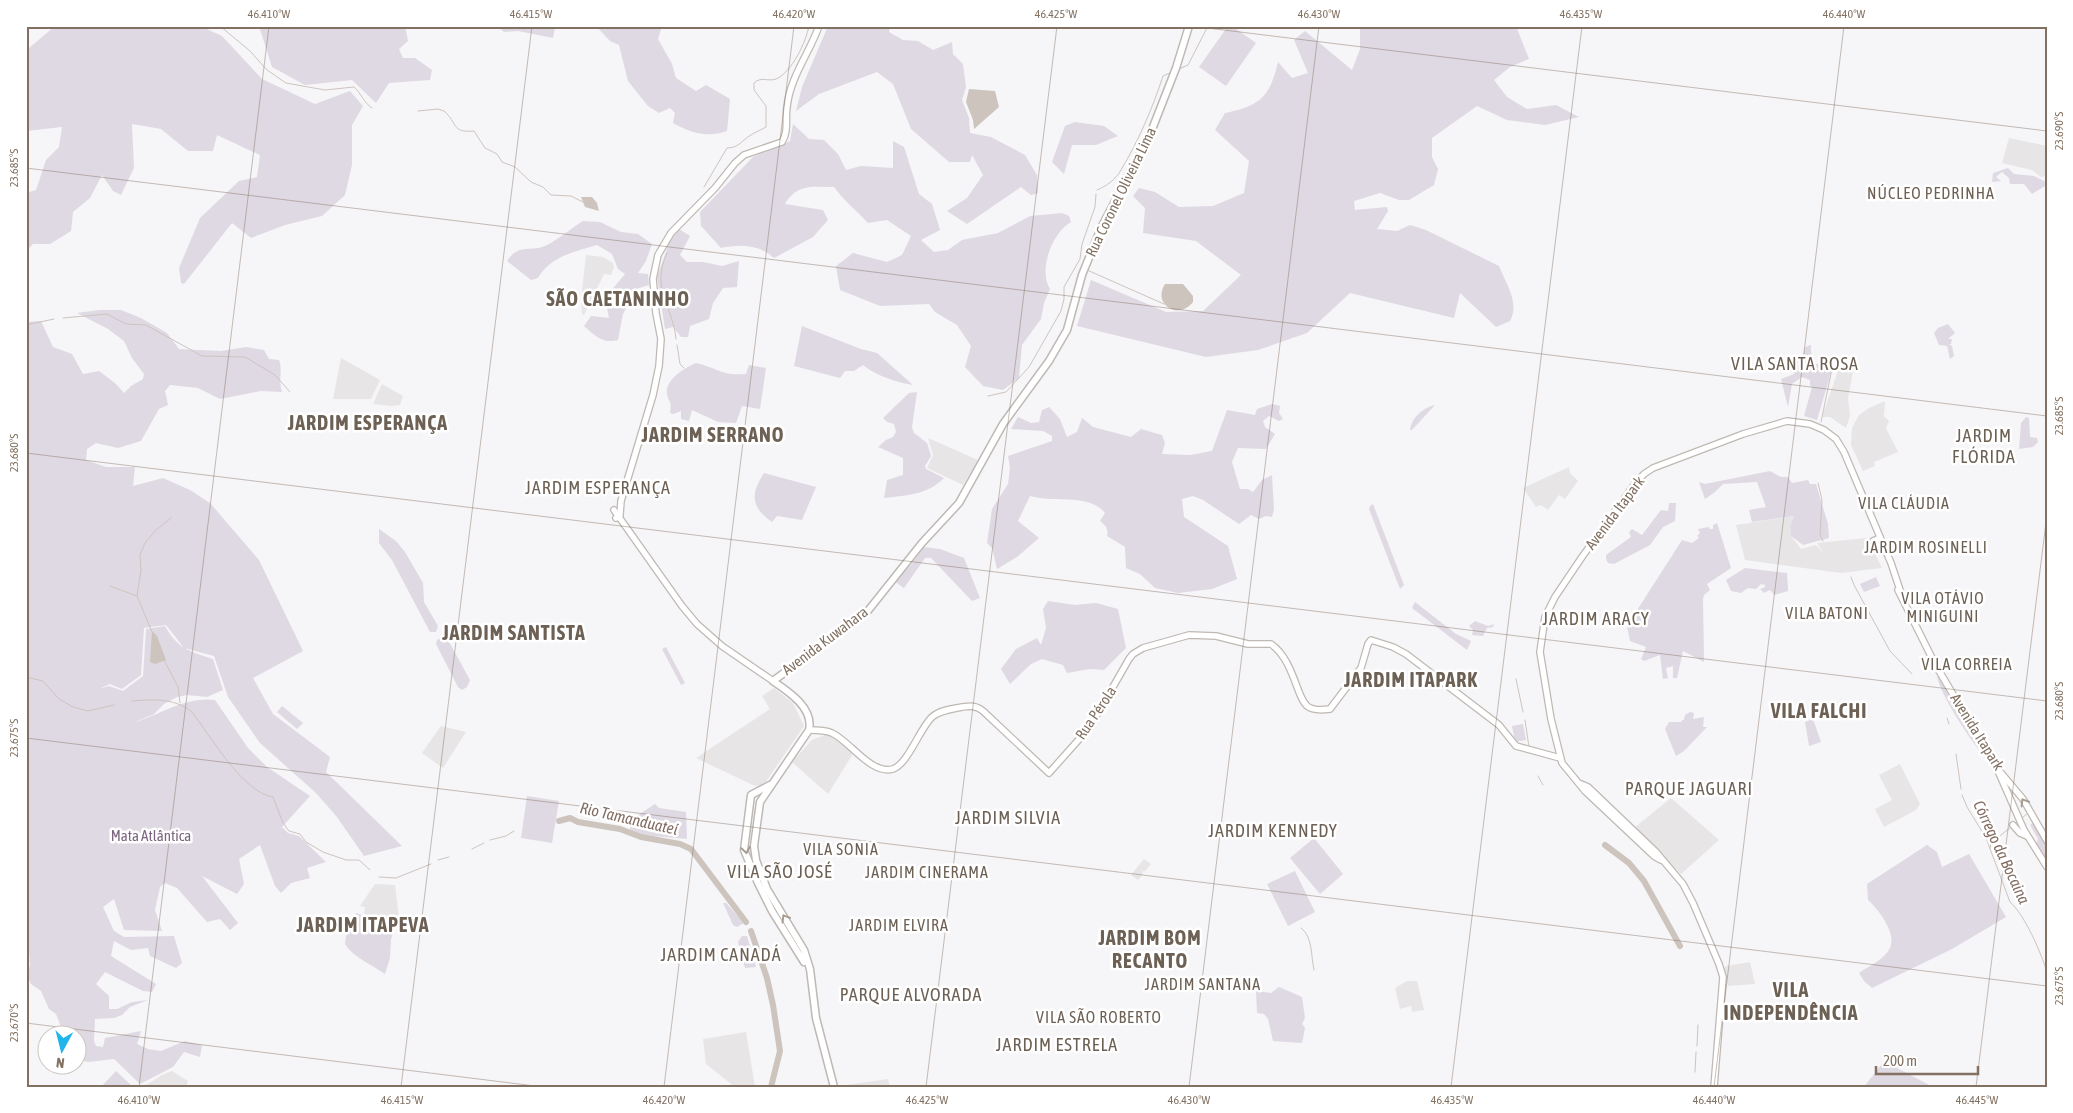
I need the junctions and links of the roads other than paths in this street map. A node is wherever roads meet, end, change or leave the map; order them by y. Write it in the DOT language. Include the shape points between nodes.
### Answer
graph roads {
  1 [pos="820,26"];
  2 [pos="1189,26"];
  3 [pos="877,599"];
  4 [pos="773,681"];
  5 [pos="809,730"];
  6 [pos="1560,758"];
  7 [pos="1996,767"];
  8 [pos="771,785"];
  9 [pos="748,810"];
  10 [pos="758,813"];
  11 [pos="2013,825"];
  12 [pos="2028,837"];
  13 [pos="2047,841"];
  14 [pos="2047,867"];
  15 [pos="791,935"];
  16 [pos="832,1087"];
  17 [pos="1714,1087"];
  1 -- 4 [label="main road" via="792,83 782,142 744,156 735,163 672,233 658,255 653,279 661,339 659,366 653,395 615,514 697,624 722,646"];
  2 -- 3 [label="main road, Rua Coronel Oliveira Lima" via="1151,132 1101,228 1060,343 1003,424 959,503"];
  3 -- 4 [label="main road, Avenida Kuwahara" via="860,618"];
  4 -- 5 [label="main road" via="800,703 810,723"];
  5 -- 6 [label="main road, Rua Pérola" via="831,732 872,765 892,769 902,761 933,716 946,710 974,706 1049,774 1090,728 1129,659 1139,649 1198,635 1248,644 1271,644 1285,661 1305,704 1313,709 1330,710 1361,668 1368,644 1373,640 1406,654 1488,716 1505,736 1521,748"];
  5 -- 8 [label="main road"];
  6 -- 7 [label="main road, Avenida Itapark" via="1541,666 1540,642 1545,617 1582,557 1644,474 1653,468 1787,421 1803,422 1824,430 1836,439 1924,645"];
  6 -- 17 [label="main road, Avenida Itapark" via="1580,784 1588,787 1656,852 1686,890 1722,972"];
  7 -- 12 [label="main road"];
  13 -- 7 [label="main road, Avenida Itapark, one-way" via="2022,799"];
  8 -- 9 [label="main road" via="752,794"];
  8 -- 10 [label="main road" via="760,802"];
  9 -- 10 [label="main road" via="755,802"];
  9 -- 15 [label="main road, one-way" via="744,850 765,898"];
  15 -- 10 [label="main road, one-way" via="756,860 754,846"];
  11 -- 12 [label="main road"];
  12 -- 14 [label="main road"];
  15 -- 16 [label="main road" via="804,962 816,1032"];
}
